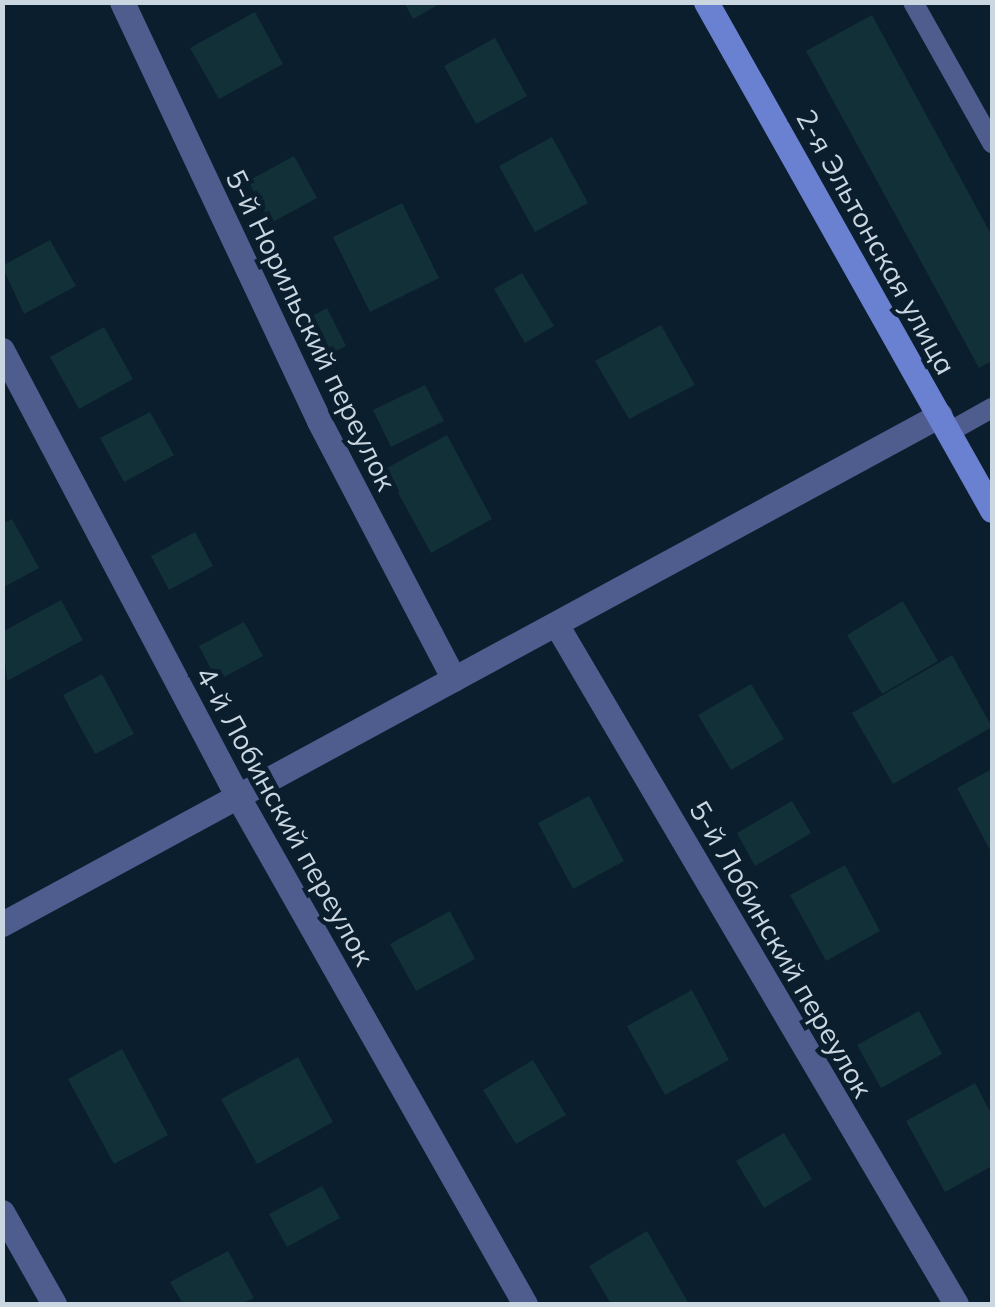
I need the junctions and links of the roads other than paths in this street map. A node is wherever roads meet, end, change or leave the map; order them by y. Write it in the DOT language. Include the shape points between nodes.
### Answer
graph roads {
  1 [pos="122,2"];
  2 [pos="706,2"];
  3 [pos="913,2"];
  4 [pos="992,143"];
  5 [pos="2,350"];
  6 [pos="992,408"];
  7 [pos="944,424"];
  8 [pos="992,510"];
  9 [pos="556,624"];
  10 [pos="454,679"];
  11 [pos="238,797"];
  12 [pos="2,924"];
  13 [pos="2,1212"];
  14 [pos="54,1304"];
  15 [pos="526,1304"];
  16 [pos="956,1304"];
  1 -- 10 [label="street, 5-й Норильский переулок" via="319,421"];
  2 -- 7 [label="street, 2-я Эльтонская улица"];
  3 -- 4 [label="lane"];
  5 -- 11 [label="street, 4-й Лобинский переулок"];
  6 -- 7 [label="lane"];
  7 -- 8 [label="street, 2-я Эльтонская улица"];
  7 -- 9 [label="street"];
  9 -- 10 [label="street"];
  9 -- 16 [label="street, 5-й Лобинский переулок"];
  10 -- 11 [label="street"];
  11 -- 12 [label="street"];
  11 -- 15 [label="street, 4-й Лобинский переулок"];
  13 -- 14 [label="street"];
}
